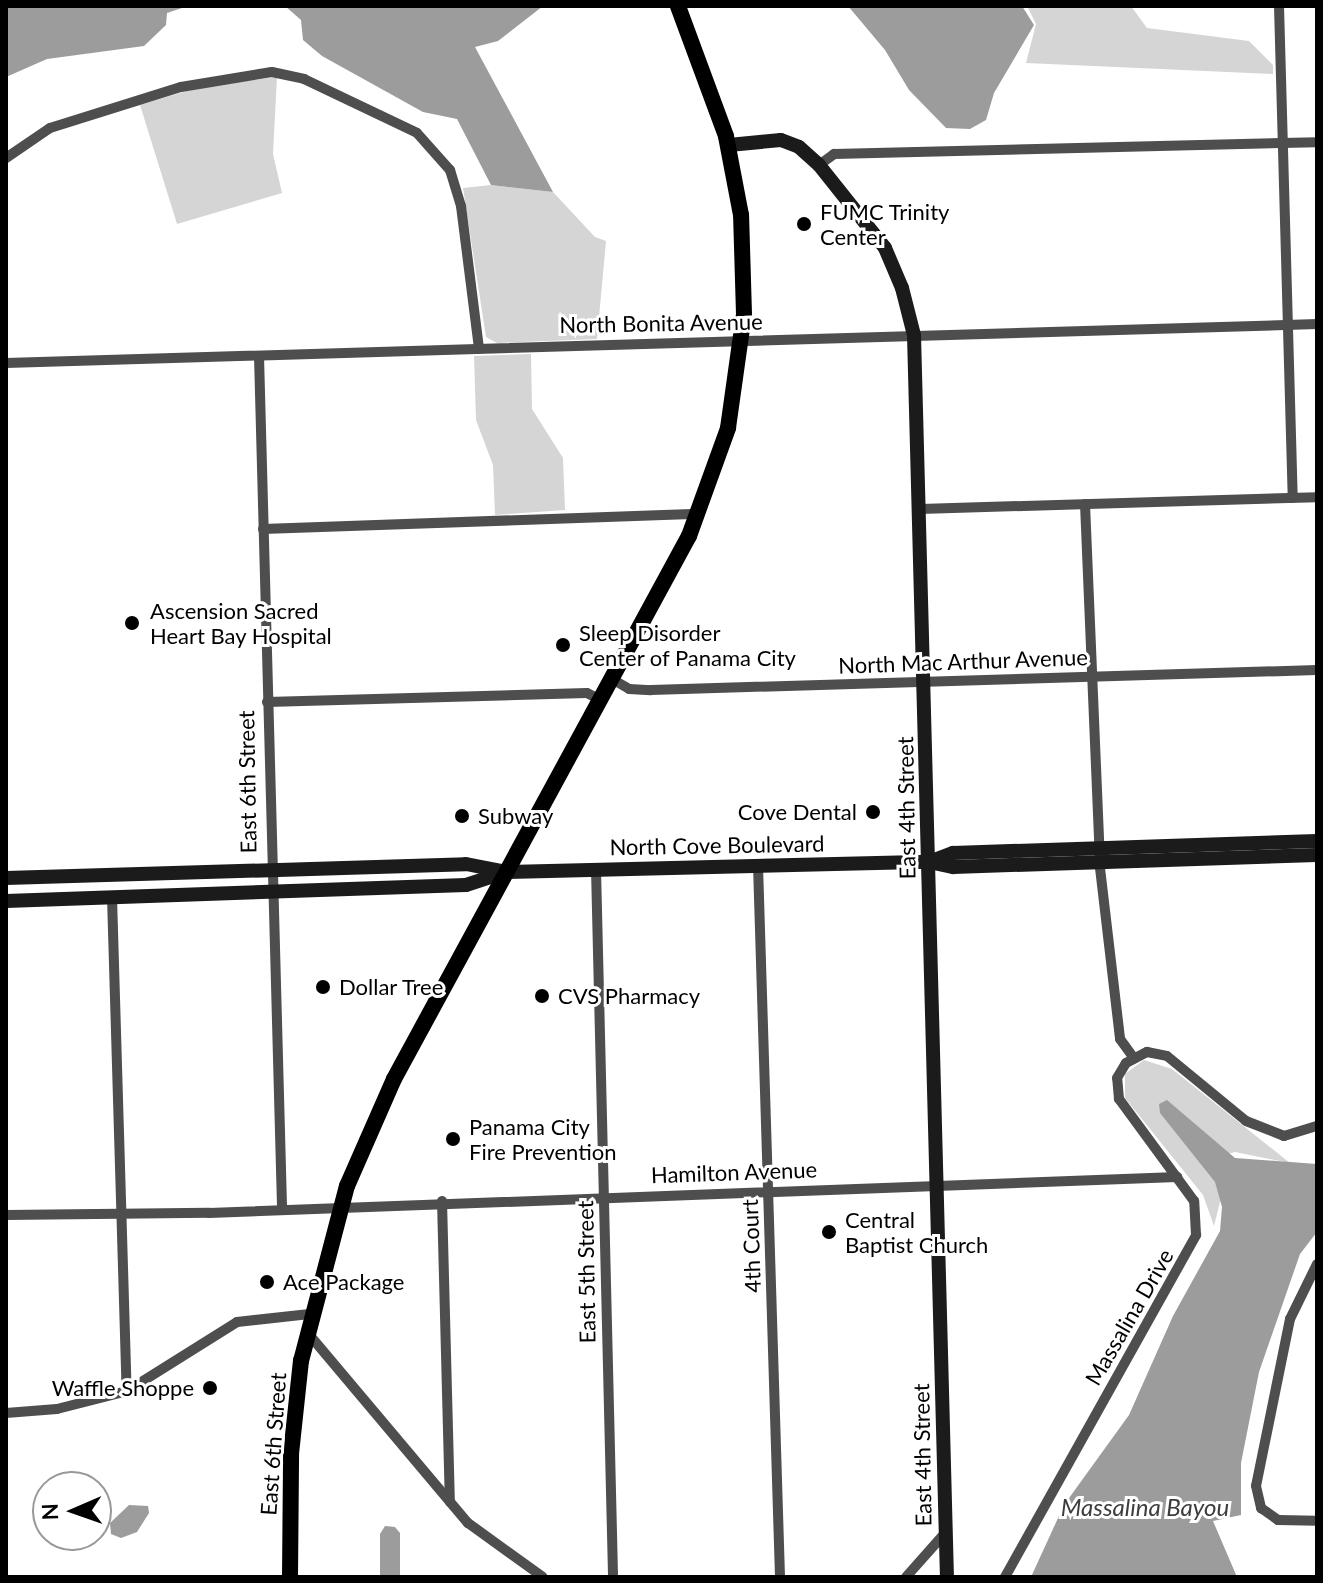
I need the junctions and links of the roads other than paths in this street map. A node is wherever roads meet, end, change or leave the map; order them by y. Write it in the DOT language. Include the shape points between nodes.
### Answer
graph roads {
  1 [pos="678,6"];
  2 [pos="1277,6"];
  3 [pos="1285,6"];
  4 [pos="1317,142"];
  5 [pos="1279,143"];
  6 [pos="729,145"];
  7 [pos="6,158"];
  8 [pos="819,165"];
  9 [pos="1317,324"];
  10 [pos="1286,325"];
  11 [pos="914,335"];
  12 [pos="743,341"];
  13 [pos="479,349"];
  14 [pos="259,356"];
  15 [pos="6,363"];
  16 [pos="1317,497"];
  17 [pos="1293,498"];
  18 [pos="1085,504"];
  19 [pos="920,509"];
  20 [pos="699,514"];
  21 [pos="263,529"];
  22 [pos="1317,670"];
  23 [pos="1093,677"];
  24 [pos="612,679"];
  25 [pos="924,682"];
  26 [pos="601,700"];
  27 [pos="267,702"];
  28 [pos="1317,841"];
  29 [pos="1100,855"];
  30 [pos="1317,855"];
  31 [pos="929,862"];
  32 [pos="758,865"];
  33 [pos="596,869"];
  34 [pos="271,870"];
  35 [pos="507,872"];
  36 [pos="6,878"];
  37 [pos="272,892"];
  38 [pos="112,897"];
  39 [pos="6,901"];
  40 [pos="1134,1058"];
  41 [pos="1317,1126"];
  42 [pos="1177,1177"];
  43 [pos="937,1185"];
  44 [pos="769,1191"];
  45 [pos="604,1195"];
  46 [pos="442,1201"];
  47 [pos="340,1205"];
  48 [pos="282,1207"];
  49 [pos="120,1212"];
  50 [pos="6,1215"];
  51 [pos="1317,1264"];
  52 [pos="308,1323"];
  53 [pos="127,1391"];
  54 [pos="6,1413"];
  55 [pos="450,1502"];
  56 [pos="1317,1521"];
  57 [pos="946,1532"];
  58 [pos="290,1577"];
  59 [pos="543,1577"];
  60 [pos="613,1577"];
  61 [pos="780,1577"];
  62 [pos="906,1577"];
  63 [pos="947,1577"];
  64 [pos="1005,1577"];
  1 -- 6 [label="main road, East 6th Street"];
  2 -- 3 [label="street"];
  2 -- 5 [label="street"];
  4 -- 5 [label="street"];
  5 -- 8 [label="street" via="834,154"];
  5 -- 10 [label="street"];
  6 -- 8 [label="street, East 4th Street" via="781,140 799,147"];
  6 -- 12 [label="main road, East 6th Street" via="744,254"];
  7 -- 13 [label="street" via="50,128 181,87 272,72 304,79 417,133 450,170 461,206"];
  8 -- 11 [label="street, East 4th Street" via="885,248"];
  9 -- 10 [label="street, North Bonita Avenue"];
  10 -- 11 [label="street, North Bonita Avenue"];
  10 -- 17 [label="street"];
  11 -- 12 [label="street, North Bonita Avenue"];
  11 -- 19 [label="street, East 4th Street"];
  12 -- 13 [label="street, North Bonita Avenue"];
  12 -- 20 [label="main road, East 6th Street" via="728,428"];
  13 -- 14 [label="street, North Bonita Avenue"];
  14 -- 15 [label="street, North Bonita Avenue"];
  14 -- 21 [label="street, East 6th Street"];
  16 -- 17 [label="street"];
  17 -- 18 [label="street"];
  18 -- 19 [label="street"];
  18 -- 23 [label="street"];
  19 -- 25 [label="street, East 4th Street"];
  20 -- 21 [label="street"];
  20 -- 24 [label="main road, East 6th Street"];
  21 -- 27 [label="street, East 6th Street"];
  22 -- 23 [label="street, North Mac Arthur Avenue"];
  23 -- 25 [label="street, North Mac Arthur Avenue"];
  23 -- 29 [label="street"];
  24 -- 25 [label="street, North Mac Arthur Avenue" via="629,689 651,690"];
  24 -- 26 [label="main road, East 6th Street"];
  25 -- 31 [label="street, East 4th Street"];
  26 -- 27 [label="street" via="587,693"];
  26 -- 35 [label="main road, East 6th Street"];
  27 -- 34 [label="street, East 6th Street"];
  28 -- 29 [label="street, North Cove Boulevard"];
  29 -- 30 [label="street, North Cove Boulevard"];
  29 -- 31 [label="street, North Cove Boulevard" via="953,867"];
  29 -- 40 [label="street" via="1120,1039"];
  31 -- 32 [label="street, North Cove Boulevard"];
  31 -- 43 [label="street, East 4th Street"];
  32 -- 33 [label="street, North Cove Boulevard"];
  32 -- 44 [label="street, 4th Court"];
  33 -- 35 [label="street, North Cove Boulevard"];
  33 -- 45 [label="street, East 5th Street"];
  34 -- 35 [label="street, North Cove Boulevard" via="466,864"];
  34 -- 36 [label="street, North Cove Boulevard"];
  34 -- 37 [label="street, East 6th Street"];
  35 -- 37 [label="street, North Cove Boulevard" via="466,885"];
  35 -- 47 [label="main road, East 6th Street" via="389,1088"];
  37 -- 38 [label="street, North Cove Boulevard"];
  37 -- 48 [label="street, East 6th Street"];
  38 -- 39 [label="street, North Cove Boulevard"];
  38 -- 49 [label="street"];
  40 -- 41 [label="street" via="1147,1052 1167,1056 1246,1121 1284,1136"];
  40 -- 42 [label="street, Massalina Drive" via="1117,1078 1119,1099"];
  42 -- 43 [label="street, Hamilton Avenue"];
  42 -- 64 [label="street, Massalina Drive" via="1198,1216 1189,1253"];
  43 -- 44 [label="street, Hamilton Avenue"];
  43 -- 57 [label="street, East 4th Street"];
  44 -- 45 [label="street, Hamilton Avenue"];
  44 -- 61 [label="street, 4th Court"];
  45 -- 46 [label="street, Hamilton Avenue"];
  45 -- 60 [label="street, East 5th Street"];
  46 -- 47 [label="street, Hamilton Avenue"];
  46 -- 55 [label="street"];
  47 -- 48 [label="street, Hamilton Avenue"];
  47 -- 52 [label="main road, East 6th Street"];
  48 -- 49 [label="street, Hamilton Avenue"];
  49 -- 50 [label="street, Hamilton Avenue"];
  49 -- 53 [label="street"];
  51 -- 56 [label="street" via="1290,1319 1256,1486 1261,1508 1278,1520"];
  52 -- 53 [label="street" via="237,1322"];
  52 -- 55 [label="street"];
  52 -- 58 [label="main road, East 6th Street" via="291,1454"];
  53 -- 54 [label="street" via="57,1409"];
  55 -- 59 [label="street" via="485,1539"];
  57 -- 62 [label="street"];
  57 -- 63 [label="street, East 4th Street"];
}
